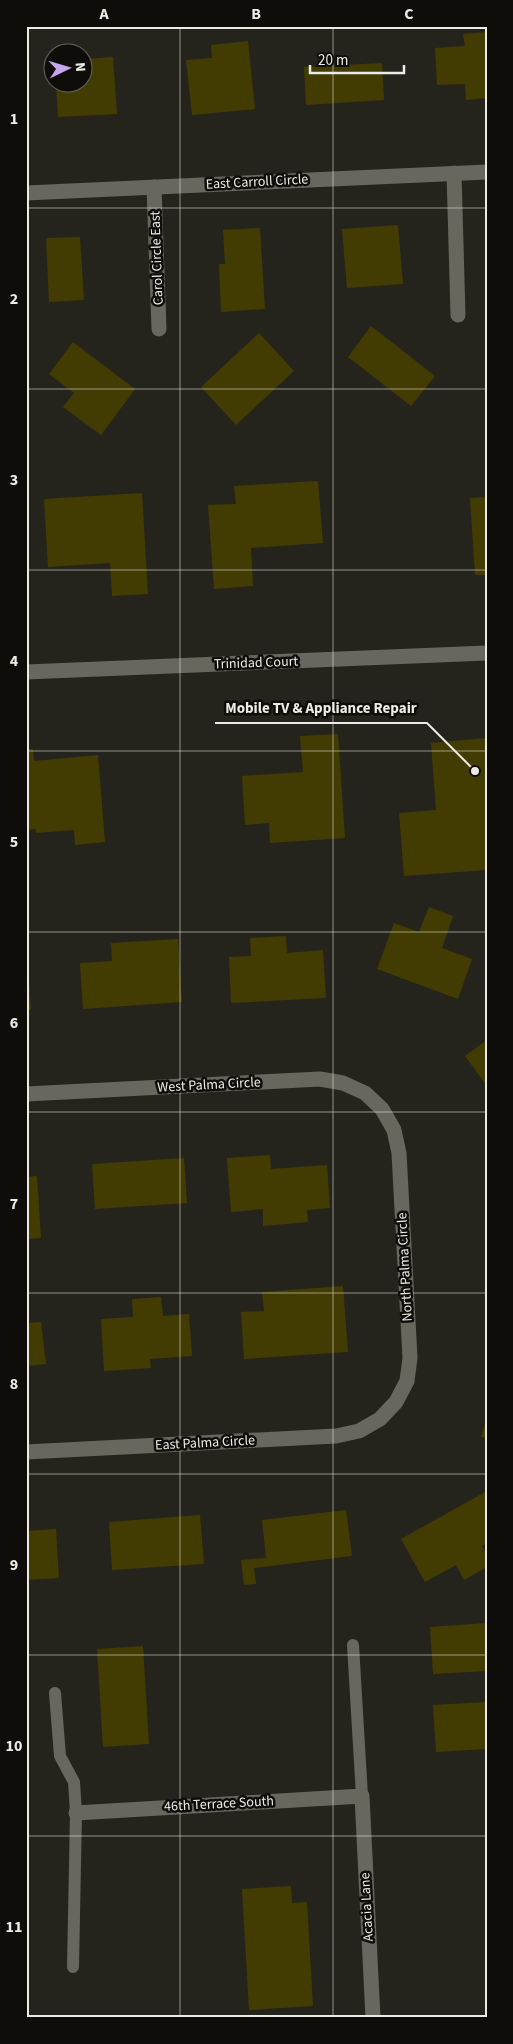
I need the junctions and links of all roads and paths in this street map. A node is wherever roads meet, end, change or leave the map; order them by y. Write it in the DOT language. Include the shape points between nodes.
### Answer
graph roads {
  1 [pos="487,172"];
  2 [pos="454,173"];
  3 [pos="154,187"];
  4 [pos="26,193"];
  5 [pos="458,315"];
  6 [pos="159,329"];
  7 [pos="487,653"];
  8 [pos="26,672"];
  9 [pos="26,1094"];
  10 [pos="382,1109"];
  11 [pos="380,1420"];
  12 [pos="26,1452"];
  13 [pos="353,1645"];
  14 [pos="54,1693"];
  15 [pos="362,1796"];
  16 [pos="76,1813"];
  17 [pos="73,1967"];
  18 [pos="373,2018"];
  1 -- 2 [label="street, East Carroll Circle"];
  2 -- 3 [label="street, East Carroll Circle"];
  2 -- 5 [label="street"];
  3 -- 4 [label="street, East Carroll Circle"];
  3 -- 6 [label="street, Carol Circle East"];
  7 -- 8 [label="street, Trinidad Court"];
  9 -- 10 [label="street, West Palma Circle" via="320,1079 343,1082 365,1093"];
  10 -- 11 [label="street, North Palma Circle" via="394,1130 399,1153 410,1358 407,1381 396,1402"];
  11 -- 12 [label="street, East Palma Circle" via="359,1431 336,1436"];
  13 -- 15 [label="lane"];
  14 -- 16 [label="lane" via="60,1756 74,1782"];
  15 -- 16 [label="street, 46th Terrace South"];
  15 -- 18 [label="street, Acacia Lane"];
  16 -- 17 [label="lane"];
}
